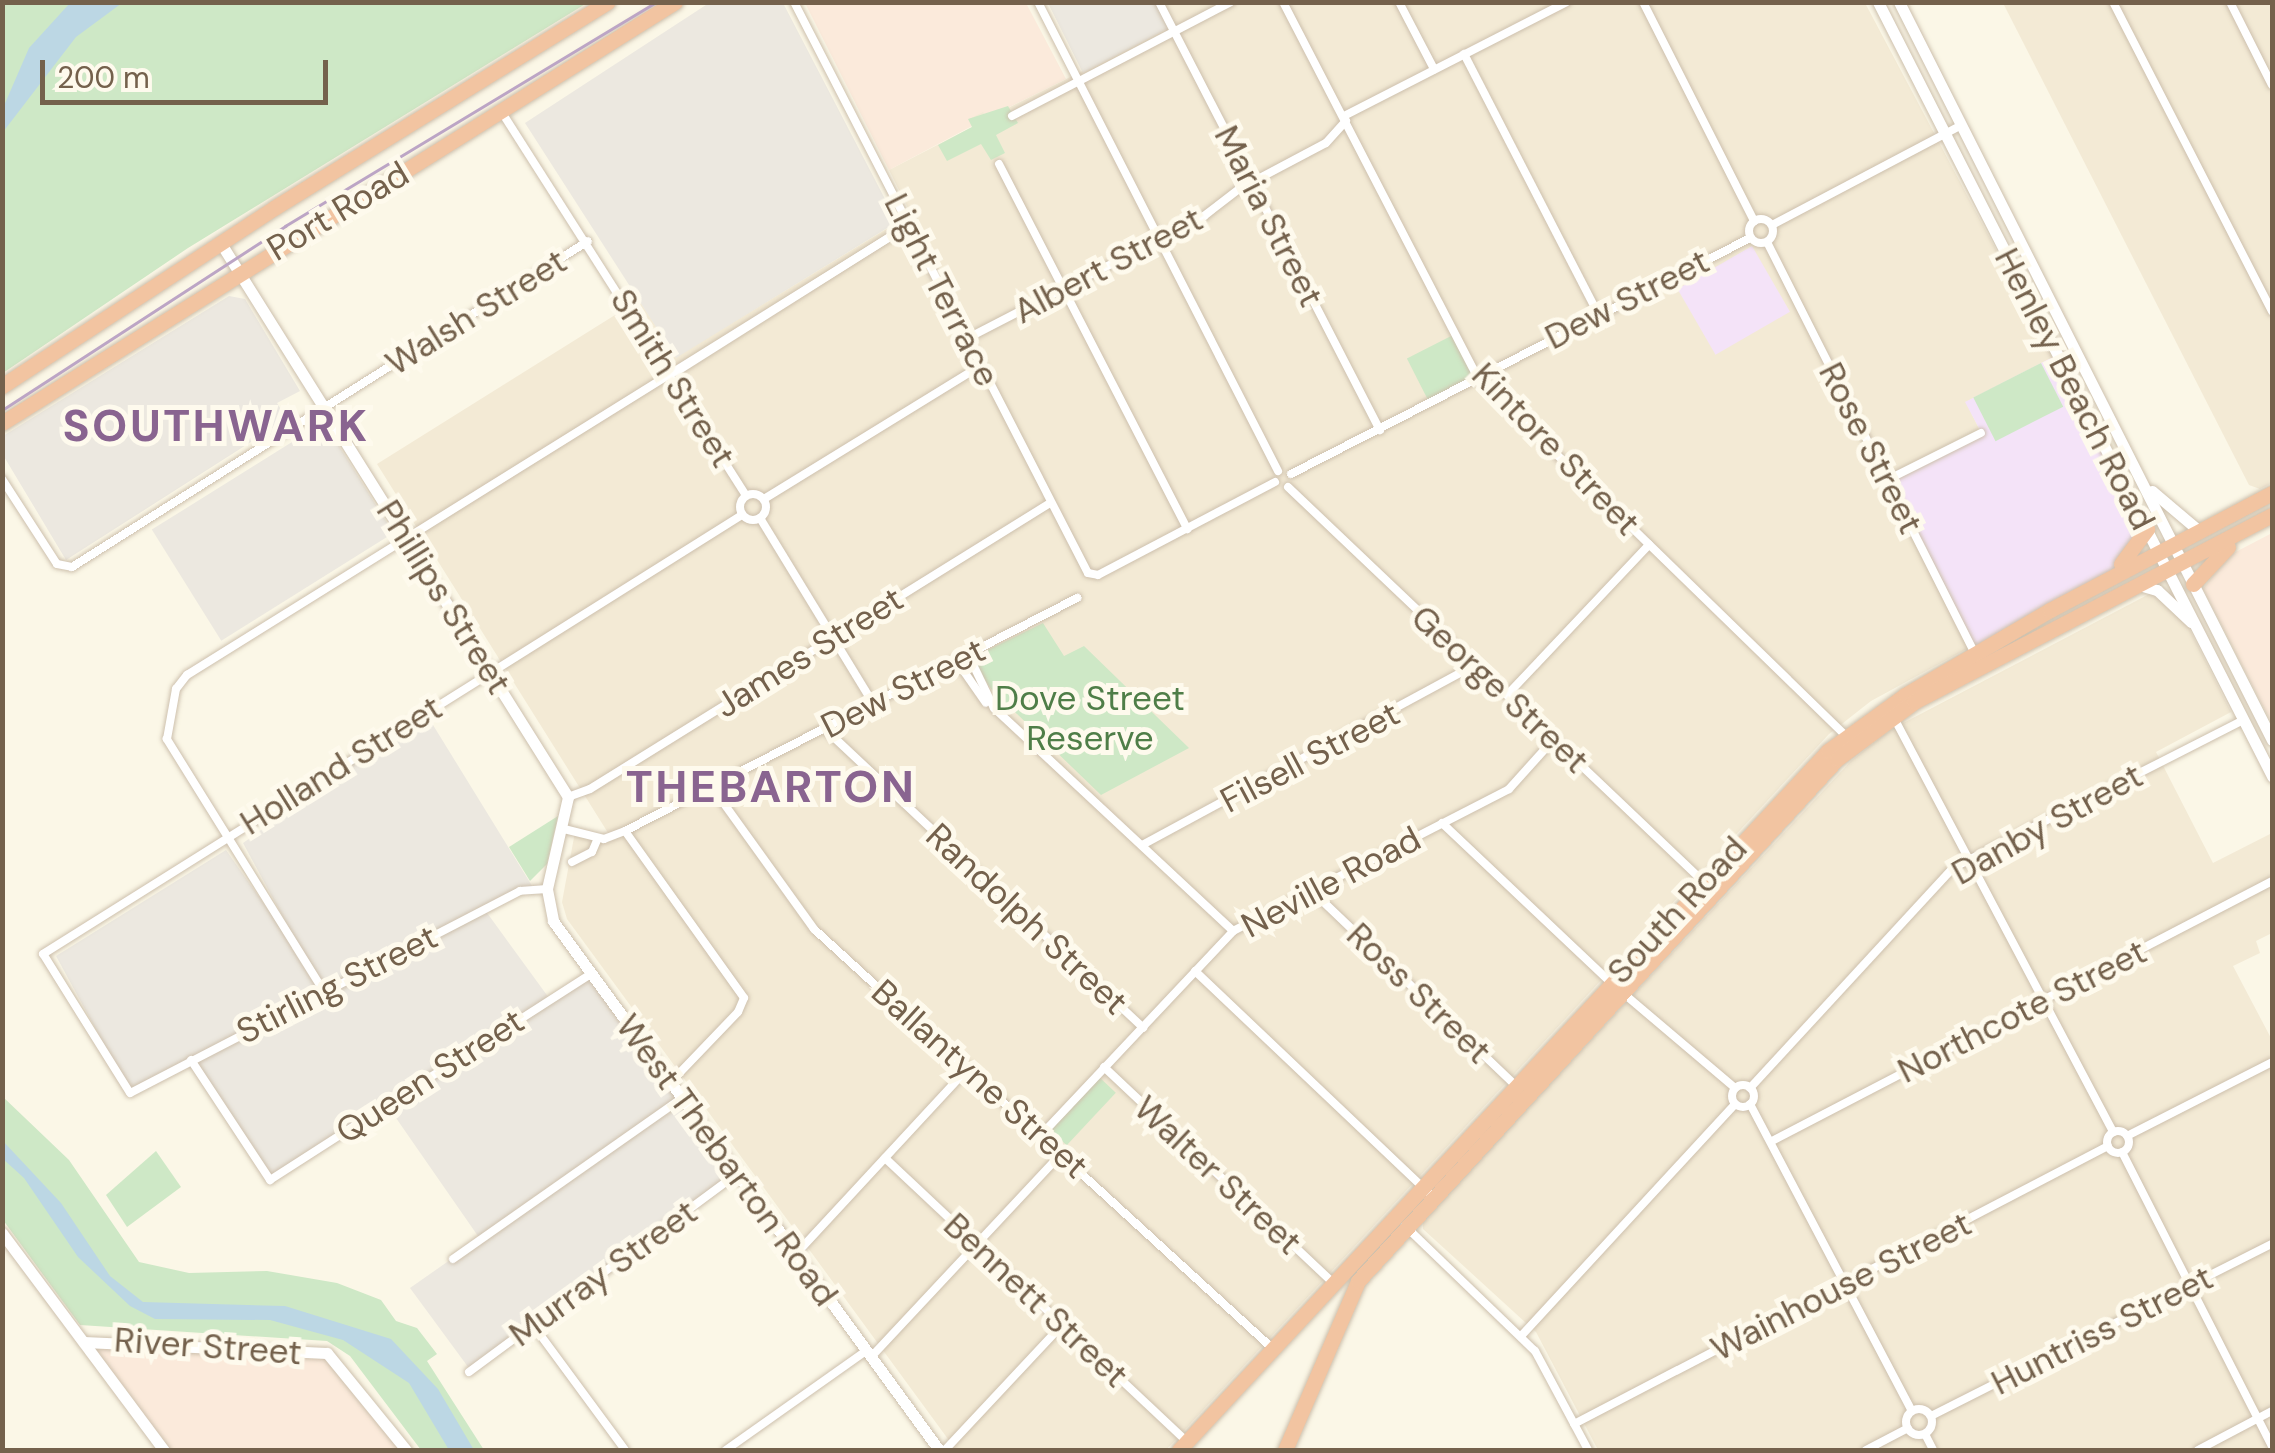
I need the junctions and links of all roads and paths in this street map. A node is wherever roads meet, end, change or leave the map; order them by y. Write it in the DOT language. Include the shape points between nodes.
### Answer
graph roads {
  1 [pos="608,2"];
  2 [pos="675,2"];
  3 [pos="794,2"];
  4 [pos="1038,2"];
  5 [pos="1159,2"];
  6 [pos="1230,2"];
  7 [pos="1283,2"];
  8 [pos="1399,2"];
  9 [pos="1567,2"];
  10 [pos="1643,2"];
  11 [pos="2113,2"];
  12 [pos="2230,2"];
  13 [pos="1900,3"];
  14 [pos="1880,7"];
  15 [pos="1174,30"];
  16 [pos="1464,54"];
  17 [pos="1434,69"];
  18 [pos="1078,82"];
  19 [pos="2272,85"];
  20 [pos="501,111"];
  21 [pos="1012,116"];
  22 [pos="1345,118"];
  23 [pos="1962,125"];
  24 [pos="1944,134"];
  25 [pos="999,164"];
  26 [pos="1252,183"];
  27 [pos="1754,221"];
  28 [pos="909,225"];
  29 [pos="1772,225"];
  30 [pos="1750,238"];
  31 [pos="1160,240"];
  32 [pos="588,241"];
  33 [pos="220,242"];
  34 [pos="1767,242"];
  35 [pos="239,271"];
  36 [pos="1063,290"];
  37 [pos="2272,312"];
  38 [pos="1598,314"];
  39 [pos="966,339"];
  40 [pos="980,366"];
  41 [pos="672,376"];
  42 [pos="1477,377"];
  43 [pos="2,386"];
  44 [pos="325,407"];
  45 [pos="2,422"];
  46 [pos="1380,430"];
  47 [pos="1981,433"];
  48 [pos="1278,471"];
  49 [pos="1291,474"];
  50 [pos="2,479"];
  51 [pos="1887,480"];
  52 [pos="2142,481"];
  53 [pos="1275,482"];
  54 [pos="1288,486"];
  55 [pos="2272,493"];
  56 [pos="746,496"];
  57 [pos="764,499"];
  58 [pos="1050,503"];
  59 [pos="742,515"];
  60 [pos="2272,515"];
  61 [pos="760,518"];
  62 [pos="2254,525"];
  63 [pos="1187,529"];
  64 [pos="2147,530"];
  65 [pos="2198,530"];
  66 [pos="407,538"];
  67 [pos="1648,544"];
  68 [pos="2166,547"];
  69 [pos="2175,566"];
  70 [pos="2108,578"];
  71 [pos="2193,584"];
  72 [pos="2139,585"];
  73 [pos="1077,598"];
  74 [pos="2197,629"];
  75 [pos="834,639"];
  76 [pos="968,654"];
  77 [pos="956,660"];
  78 [pos="1979,660"];
  79 [pos="1475,665"];
  80 [pos="490,671"];
  81 [pos="1507,695"];
  82 [pos="873,703"];
  83 [pos="994,708"];
  84 [pos="1893,716"];
  85 [pos="2243,720"];
  86 [pos="824,728"];
  87 [pos="1846,736"];
  88 [pos="1554,740"];
  89 [pos="2272,740"];
  90 [pos="2272,776"];
  91 [pos="712,787"];
  92 [pos="568,797"];
  93 [pos="1442,823"];
  94 [pos="564,829"];
  95 [pos="626,831"];
  96 [pos="227,838"];
  97 [pos="598,838"];
  98 [pos="1142,846"];
  99 [pos="1968,861"];
  100 [pos="572,862"];
  101 [pos="2272,881"];
  102 [pos="1708,886"];
  103 [pos="547,889"];
  104 [pos="1312,892"];
  105 [pos="1234,931"];
  106 [pos="1195,971"];
  107 [pos="591,974"];
  108 [pos="1617,986"];
  109 [pos="323,990"];
  110 [pos="2044,999"];
  111 [pos="1143,1028"];
  112 [pos="191,1060"];
  113 [pos="2272,1062"];
  114 [pos="968,1067"];
  115 [pos="1104,1068"];
  116 [pos="670,1083"];
  117 [pos="1735,1088"];
  118 [pos="1750,1088"];
  119 [pos="1520,1090"];
  120 [pos="130,1092"];
  121 [pos="682,1098"];
  122 [pos="1735,1104"];
  123 [pos="1750,1104"];
  124 [pos="2113,1132"];
  125 [pos="1042,1134"];
  126 [pos="2128,1136"];
  127 [pos="1772,1141"];
  128 [pos="2108,1146"];
  129 [pos="2122,1152"];
  130 [pos="1062,1153"];
  131 [pos="885,1158"];
  132 [pos="737,1174"];
  133 [pos="1427,1191"];
  134 [pos="1400,1222"];
  135 [pos="2,1232"];
  136 [pos="976,1244"];
  137 [pos="2272,1244"];
  138 [pos="796,1254"];
  139 [pos="454,1259"];
  140 [pos="1332,1284"];
  141 [pos="1848,1286"];
  142 [pos="2191,1287"];
  143 [pos="1064,1324"];
  144 [pos="533,1325"];
  145 [pos="1522,1335"];
  146 [pos="84,1342"];
  147 [pos="1273,1348"];
  148 [pos="870,1353"];
  149 [pos="468,1372"];
  150 [pos="1912,1411"];
  151 [pos="2272,1411"];
  152 [pos="1930,1416"];
  153 [pos="2257,1418"];
  154 [pos="1574,1424"];
  155 [pos="1908,1428"];
  156 [pos="1925,1434"];
  157 [pos="1183,1446"];
  158 [pos="2272,1446"];
  159 [pos="160,1449"];
  160 [pos="406,1450"];
  161 [pos="625,1450"];
  162 [pos="726,1450"];
  163 [pos="942,1450"];
  164 [pos="1285,1450"];
  165 [pos="1588,1450"];
  166 [pos="1866,1450"];
  167 [pos="1933,1450"];
  168 [pos="2198,1450"];
  1 -- 33 [label="highway, Port Road"];
  2 -- 20 [label="highway, Port Road"];
  3 -- 28 [label="street, Light Terrace"];
  4 -- 18 [label="street"];
  5 -- 15 [label="street, Maria Street"];
  6 -- 15 [label="street"];
  7 -- 22 [label="street, Kintore Street"];
  8 -- 17 [label="street"];
  9 -- 16 [label="street, Albert Street"];
  10 -- 27 [label="street"];
  11 -- 37 [label="street"];
  12 -- 19 [label="street"];
  13 -- 14 [label="street"];
  13 -- 23 [label="main road, Henley Beach Road"];
  14 -- 24 [label="main road, Henley Beach Road"];
  15 -- 18 [label="street"];
  15 -- 26 [label="street, Maria Street"];
  16 -- 17 [label="street, Albert Street"];
  16 -- 38 [label="street"];
  17 -- 22 [label="street, Albert Street"];
  18 -- 21 [label="street"];
  18 -- 31 [label="street"];
  20 -- 32 [label="street, Smith Street"];
  20 -- 35 [label="highway, Port Road"];
  22 -- 26 [label="street, Albert Street" via="1326,142"];
  22 -- 42 [label="street, Kintore Street"];
  23 -- 24 [label="street"];
  23 -- 52 [label="main road, Henley Beach Road"];
  24 -- 29 [label="street"];
  24 -- 64 [label="main road, Henley Beach Road"];
  25 -- 36 [label="street"];
  26 -- 31 [label="street, Albert Street"];
  26 -- 46 [label="street, Maria Street"];
  27 -- 29 [label="street"];
  27 -- 30 [label="street"];
  28 -- 39 [label="street, Light Terrace"];
  28 -- 41 [label="street"];
  29 -- 34 [label="street"];
  30 -- 34 [label="street"];
  30 -- 38 [label="street, Dew Street"];
  31 -- 36 [label="street, Albert Street"];
  31 -- 48 [label="street"];
  32 -- 41 [label="street, Smith Street"];
  32 -- 44 [label="street, Walsh Street"];
  33 -- 35 [label="main road, Phillips Street"];
  33 -- 43 [label="highway, Port Road"];
  34 -- 51 [label="street, Rose Street"];
  35 -- 44 [label="main road, Phillips Street"];
  35 -- 45 [label="highway, Port Road"];
  36 -- 39 [label="street, Albert Street"];
  36 -- 63 [label="street"];
  38 -- 42 [label="street, Dew Street"];
  39 -- 40 [label="street, Light Terrace"];
  40 -- 57 [label="street"];
  40 -- 58 [label="street, Light Terrace"];
  41 -- 56 [label="street, Smith Street"];
  41 -- 66 [label="street"];
  42 -- 46 [label="street, Dew Street"];
  42 -- 67 [label="street, Kintore Street"];
  44 -- 50 [label="street, Walsh Street" via="72,567 57,564"];
  44 -- 66 [label="main road, Phillips Street"];
  46 -- 49 [label="street, Dew Street"];
  47 -- 51 [label="street"];
  48 -- 49 [label="street"];
  48 -- 53 [label="street"];
  49 -- 54 [label="street"];
  51 -- 78 [label="street, Rose Street"];
  52 -- 65 [label="main road"];
  52 -- 68 [label="main road, Henley Beach Road"];
  53 -- 54 [label="street"];
  53 -- 63 [label="street"];
  54 -- 79 [label="street, George Street"];
  55 -- 65 [label="highway, South Road"];
  56 -- 57 [label="street"];
  56 -- 59 [label="street"];
  57 -- 61 [label="street"];
  58 -- 63 [label="street, Light Terrace" via="1093,575"];
  58 -- 75 [label="street, James Street"];
  59 -- 61 [label="street"];
  59 -- 80 [label="street, Holland Street"];
  60 -- 62 [label="highway, South Road"];
  61 -- 75 [label="street"];
  62 -- 69 [label="highway, South Road"];
  62 -- 71 [label="highway"];
  64 -- 68 [label="main road, Henley Beach Road"];
  64 -- 70 [label="highway"];
  65 -- 68 [label="highway, South Road"];
  66 -- 80 [label="main road, Phillips Street"];
  66 -- 96 [label="street" via="176,689 167,739"];
  67 -- 81 [label="street"];
  67 -- 87 [label="street, Kintore Street"];
  68 -- 69 [label="main road, Henley Beach Road"];
  68 -- 70 [label="highway, South Road"];
  69 -- 71 [label="main road, Henley Beach Road"];
  69 -- 72 [label="highway, South Road"];
  69 -- 74 [label="main road, Henley Beach Road"];
  70 -- 78 [label="highway, South Road"];
  71 -- 89 [label="main road, Henley Beach Road"];
  72 -- 74 [label="main road" via="2158,590"];
  72 -- 78 [label="highway, South Road"];
  73 -- 76 [label="street, Dew Street"];
  74 -- 85 [label="main road, Henley Beach Road"];
  75 -- 82 [label="street"];
  75 -- 92 [label="street, James Street" via="590,790"];
  76 -- 77 [label="street, Dew Street"];
  76 -- 83 [label="street"];
  77 -- 82 [label="street, Dew Street"];
  77 -- 83 [label="street" via="971,689"];
  78 -- 84 [label="highway, South Road"];
  78 -- 87 [label="highway, South Road"];
  79 -- 81 [label="street, George Street"];
  79 -- 98 [label="street, Filsell Street"];
  80 -- 92 [label="main road, Phillips Street"];
  80 -- 96 [label="street, Holland Street"];
  81 -- 88 [label="street, George Street"];
  82 -- 86 [label="street, Dew Street"];
  83 -- 98 [label="street"];
  84 -- 99 [label="street"];
  84 -- 102 [label="highway, South Road" via="1836,759"];
  85 -- 90 [label="main road, Henley Beach Road"];
  85 -- 99 [label="street, Danby Street"];
  86 -- 91 [label="street, Dew Street"];
  86 -- 111 [label="street, Randolph Street"];
  87 -- 102 [label="highway, South Road"];
  88 -- 93 [label="street, Neville Road" via="1509,788"];
  88 -- 102 [label="street, George Street"];
  91 -- 95 [label="street, Dew Street"];
  91 -- 114 [label="street, Ballantyne Street" via="814,929"];
  92 -- 94 [label="main road"];
  93 -- 104 [label="street, Neville Road"];
  93 -- 108 [label="street"];
  94 -- 97 [label="street, Dew Street"];
  94 -- 103 [label="main road"];
  95 -- 97 [label="street, Dew Street"];
  95 -- 116 [label="street" via="744,998"];
  96 -- 109 [label="street"];
  96 -- 120 [label="street, Holland Street" via="44,954"];
  97 -- 100 [label="street" via="592,852"];
  98 -- 105 [label="street"];
  99 -- 110 [label="street"];
  99 -- 118 [label="street, Danby Street" via="1953,868"];
  101 -- 110 [label="street, Northcote Street"];
  102 -- 108 [label="highway, South Road"];
  103 -- 107 [label="main road, West Thebarton Road" via="553,921"];
  103 -- 109 [label="street, Stirling Street" via="520,891"];
  104 -- 105 [label="street, Neville Road"];
  104 -- 119 [label="street, Ross Street"];
  105 -- 106 [label="street, Neville Road"];
  106 -- 111 [label="street, Neville Road"];
  106 -- 133 [label="street"];
  107 -- 112 [label="street, Queen Street" via="270,1180"];
  107 -- 116 [label="main road, West Thebarton Road"];
  108 -- 117 [label="street"];
  108 -- 119 [label="highway, South Road"];
  109 -- 112 [label="street, Stirling Street"];
  110 -- 124 [label="street"];
  110 -- 127 [label="street, Northcote Street"];
  111 -- 115 [label="street, Neville Road"];
  112 -- 120 [label="street, Stirling Street"];
  113 -- 126 [label="street"];
  114 -- 125 [label="street, Ballantyne Street"];
  114 -- 131 [label="street"];
  115 -- 125 [label="street, Neville Road"];
  115 -- 140 [label="street, Walter Street"];
  116 -- 121 [label="main road, West Thebarton Road"];
  117 -- 118 [label="street"];
  117 -- 122 [label="street"];
  118 -- 123 [label="street"];
  119 -- 133 [label="highway, South Road"];
  121 -- 132 [label="main road, West Thebarton Road"];
  121 -- 139 [label="street"];
  122 -- 123 [label="street"];
  122 -- 145 [label="street"];
  123 -- 127 [label="street"];
  124 -- 126 [label="street"];
  124 -- 128 [label="street"];
  125 -- 130 [label="street, Ballantyne Street"];
  126 -- 129 [label="street"];
  127 -- 141 [label="street"];
  128 -- 129 [label="street"];
  128 -- 141 [label="street, Wainhouse Street"];
  129 -- 142 [label="street"];
  130 -- 136 [label="street"];
  130 -- 147 [label="street, Ballantyne Street"];
  131 -- 136 [label="street, Bennett Street"];
  131 -- 138 [label="street"];
  132 -- 138 [label="main road, West Thebarton Road"];
  132 -- 144 [label="street, Murray Street"];
  133 -- 134 [label="highway, South Road"];
  134 -- 140 [label="highway, South Road"];
  134 -- 145 [label="street"];
  134 -- 164 [label="highway, South Road" via="1358,1280"];
  135 -- 146 [label="main road"];
  136 -- 143 [label="street, Bennett Street"];
  136 -- 148 [label="street"];
  137 -- 142 [label="street, Huntriss Street"];
  138 -- 148 [label="main road, West Thebarton Road"];
  140 -- 147 [label="highway, South Road"];
  141 -- 150 [label="street"];
  141 -- 154 [label="street, Wainhouse Street"];
  142 -- 152 [label="street, Huntriss Street"];
  142 -- 153 [label="street"];
  143 -- 157 [label="street, Bennett Street"];
  143 -- 163 [label="street"];
  144 -- 149 [label="street, Murray Street"];
  144 -- 161 [label="street"];
  145 -- 154 [label="street"];
  146 -- 159 [label="main road"];
  146 -- 160 [label="main road, River Street" via="327,1354"];
  147 -- 157 [label="highway, South Road"];
  148 -- 162 [label="street"];
  148 -- 163 [label="main road, West Thebarton Road"];
  150 -- 152 [label="street"];
  150 -- 155 [label="street"];
  151 -- 153 [label="street"];
  152 -- 156 [label="street"];
  153 -- 158 [label="street"];
  153 -- 168 [label="street"];
  154 -- 165 [label="street"];
  155 -- 156 [label="street"];
  155 -- 166 [label="street"];
  156 -- 167 [label="street"];
}
